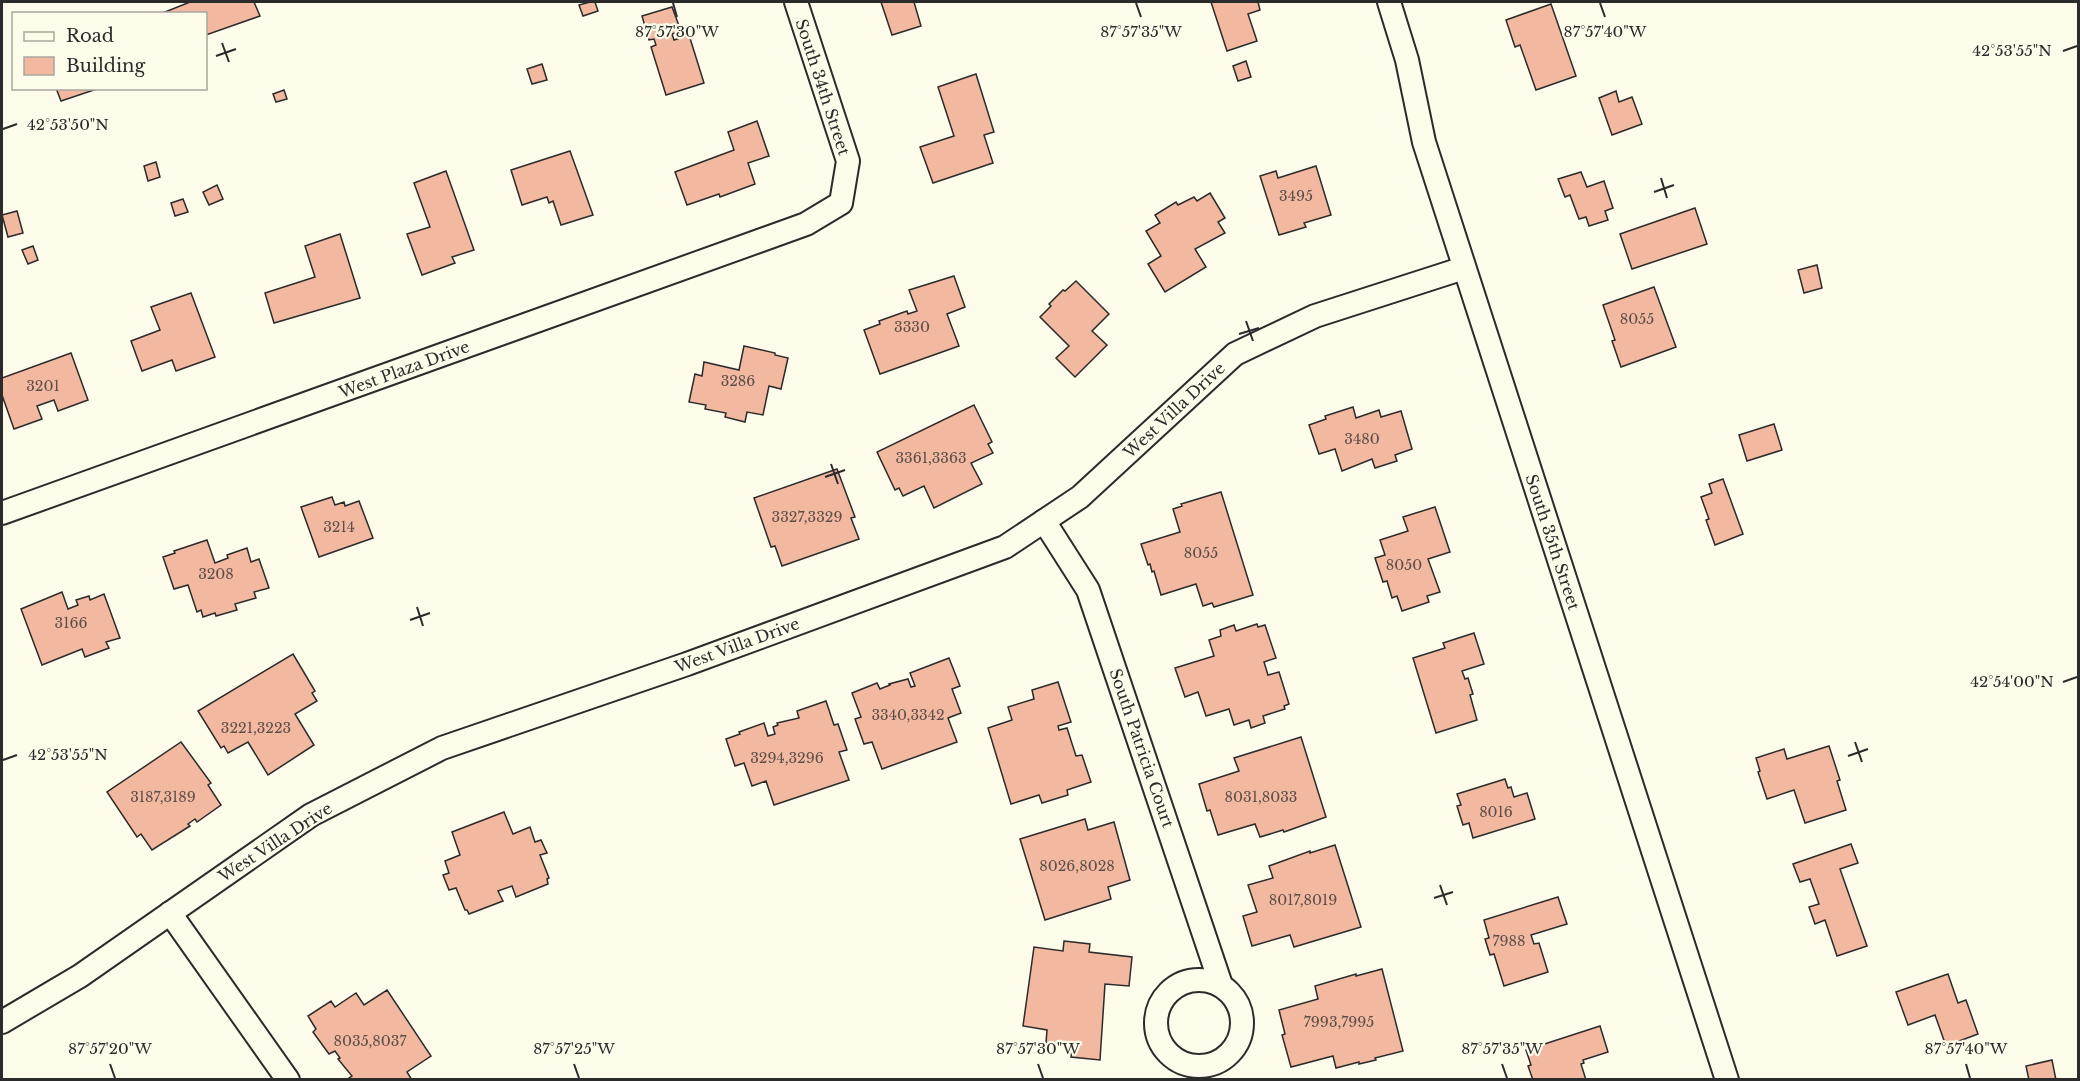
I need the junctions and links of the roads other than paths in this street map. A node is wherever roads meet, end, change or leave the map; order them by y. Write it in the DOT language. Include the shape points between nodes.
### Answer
graph roads {
  1 [pos="796,2"];
  2 [pos="1389,2"];
  3 [pos="806,224"];
  4 [pos="1464,268"];
  5 [pos="2,513"];
  6 [pos="1044,521"];
  7 [pos="170,913"];
  8 [pos="1221,985"];
  9 [pos="2,1022"];
  10 [pos="288,1080"];
  11 [pos="1727,1080"];
  1 -- 3 [label="street, South 34th Street" via="848,161 841,203"];
  2 -- 4 [label="street, South 35th Street" via="1407,60 1424,142"];
  3 -- 5 [label="street, West Plaza Drive"];
  4 -- 6 [label="street, West Villa Drive" via="1314,316 1234,354 1080,497"];
  4 -- 11 [label="street, South 35th Street"];
  6 -- 7 [label="street, West Villa Drive" via="1005,547 687,664 442,748 311,815"];
  6 -- 8 [label="street, South Patricia Court" via="1088,590"];
  7 -- 9 [label="street, West Villa Drive" via="80,976"];
  7 -- 10 [label="street"];
}
